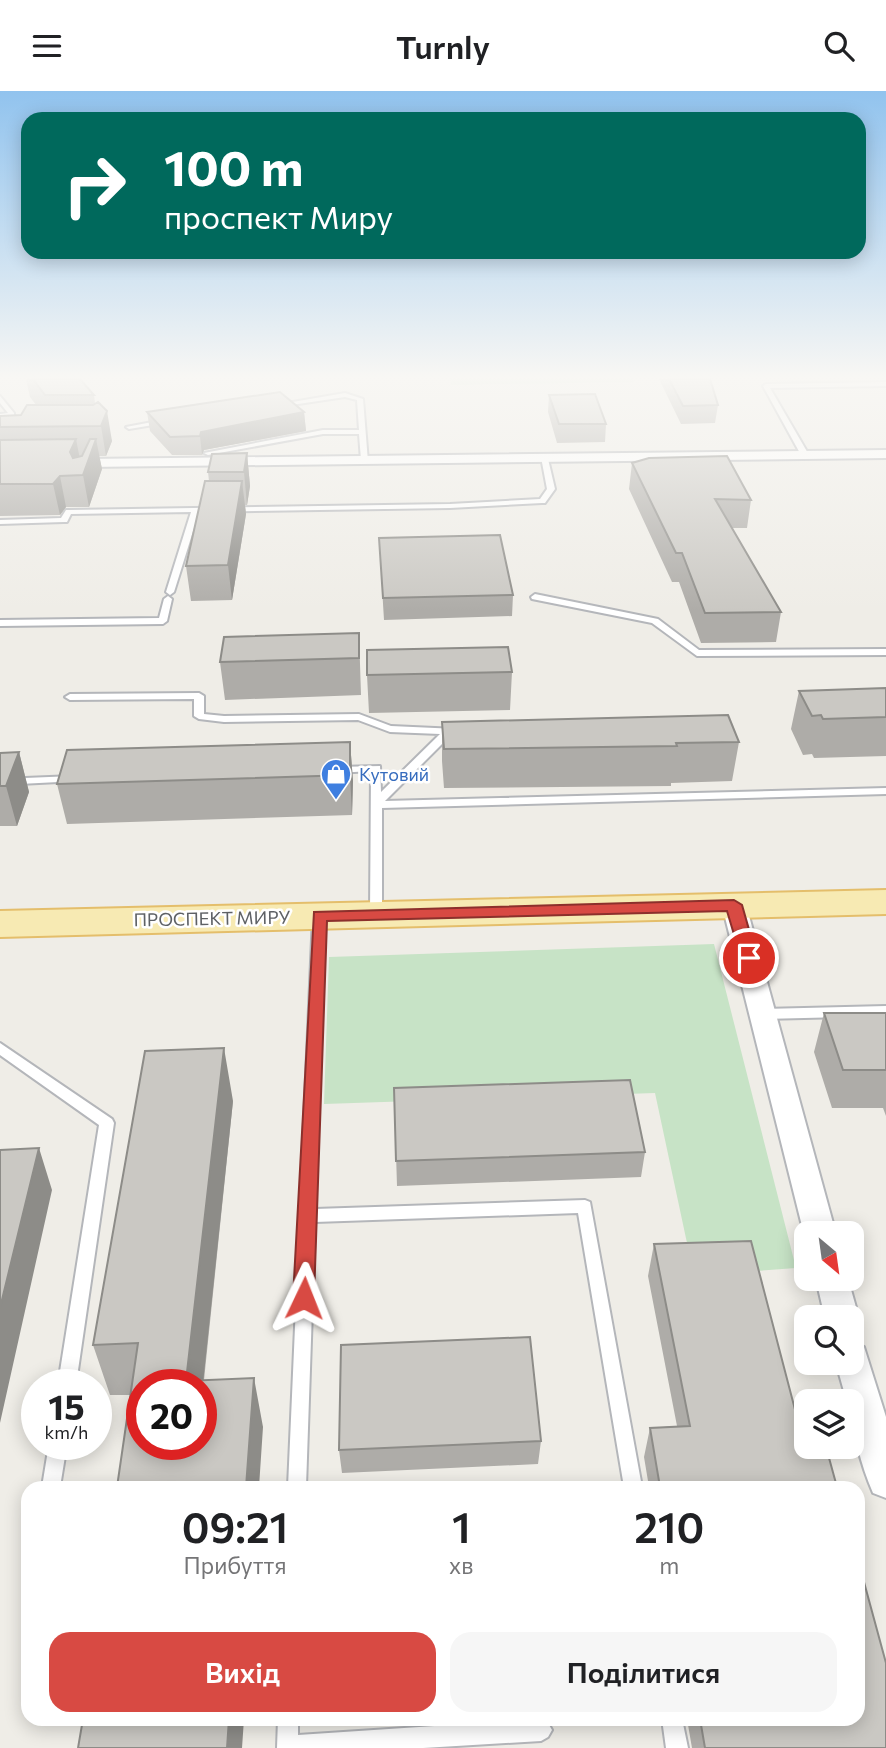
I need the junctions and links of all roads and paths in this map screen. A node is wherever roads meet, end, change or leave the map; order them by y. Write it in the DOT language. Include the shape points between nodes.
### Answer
graph roads {
  1 [pos="365,456"];
  2 [pos="718,456"];
  3 [pos="544,459"];
  4 [pos="365,460"];
  5 [pos="0,464"];
  6 [pos="196,509"];
  7 [pos="0,522"];
  8 [pos="535,597"];
  9 [pos="0,623"];
  10 [pos="886,652"];
  11 [pos="70,697"];
  12 [pos="462,730"];
  13 [pos="449,731"];
  14 [pos="320,770"];
  15 [pos="83,779"];
  16 [pos="0,782"];
  17 [pos="886,791"];
  18 [pos="375,805"];
  19 [pos="886,902"];
  20 [pos="734,905"];
  21 [pos="376,915"];
  22 [pos="319,916"];
  23 [pos="0,924"];
  24 [pos="886,1011"];
  25 [pos="763,1014"];
  26 [pos="0,1048"];
  27 [pos="307,1216"];
  28 [pos="817,1221"];
  29 [pos="69,1369"];
  30 [pos="857,1375"];
  31 [pos="55,1460"];
  32 [pos="886,1480"];
  33 [pos="52,1481"];
  34 [pos="297,1481"];
  35 [pos="632,1481"];
  36 [pos="288,1726"];
  37 [pos="673,1726"];
  38 [pos="541,1730"];
  39 [pos="677,1748"];
  1 -- 4 [label="lane"];
  2 -- 3 [label="street"];
  3 -- 4 [label="street"];
  3 -- 6 [label="lane" via="551,489 542,501"];
  4 -- 5 [label="street" via="89,468"];
  6 -- 7 [label="lane" via="69,512 64,520"];
  6 -- 9 [label="lane" via="163,621"];
  8 -- 10 [label="lane" via="655,621 697,653"];
  11 -- 13 [label="lane" via="199,696 198,716 359,717 390,729"];
  12 -- 13 [label="lane"];
  13 -- 18 [label="lane"];
  14 -- 18 [label="lane" via="376,768"];
  15 -- 16 [label="lane"];
  17 -- 18 [label="lane"];
  18 -- 21 [label="lane"];
  19 -- 20 [label="main road, ПРОСПЕКТ МИРУ"];
  20 -- 21 [label="main road, ПРОСПЕКТ МИРУ"];
  20 -- 25 [label="street"];
  21 -- 22 [label="main road, ПРОСПЕКТ МИРУ"];
  22 -- 23 [label="main road, ПРОСПЕКТ МИРУ"];
  22 -- 27 [label="lane"];
  24 -- 25 [label="lane"];
  25 -- 28 [label="street"];
  26 -- 29 [label="lane" via="107,1123"];
  27 -- 34 [label="lane"];
  27 -- 35 [label="lane" via="585,1206"];
  30 -- 32 [label="street"];
  31 -- 33 [label="lane"];
  36 -- 38 [label="lane" via="287,1746"];
  37 -- 39 [label="lane"];
}
